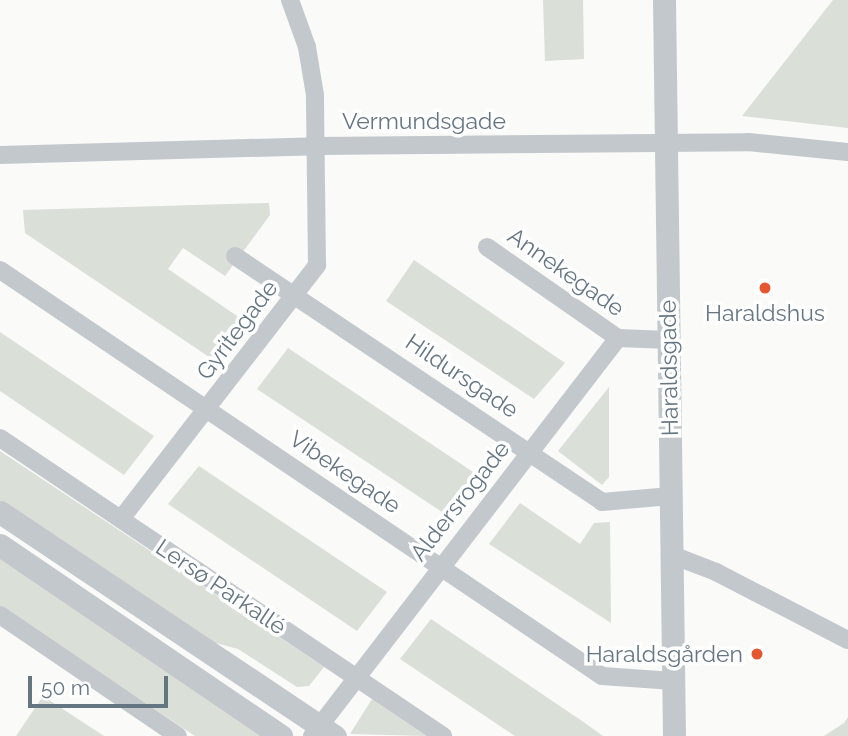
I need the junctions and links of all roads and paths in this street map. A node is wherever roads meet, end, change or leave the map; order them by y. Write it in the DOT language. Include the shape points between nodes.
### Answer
graph roads {
  1 [pos="290,0"];
  2 [pos="664,0"];
  3 [pos="666,144"];
  4 [pos="317,146"];
  5 [pos="848,152"];
  6 [pos="0,155"];
  7 [pos="486,247"];
  8 [pos="235,256"];
  9 [pos="0,270"];
  10 [pos="294,295"];
  11 [pos="618,338"];
  12 [pos="669,340"];
  13 [pos="208,408"];
  14 [pos="0,438"];
  15 [pos="530,451"];
  16 [pos="671,496"];
  17 [pos="0,512"];
  18 [pos="121,519"];
  19 [pos="0,545"];
  20 [pos="672,555"];
  21 [pos="439,566"];
  22 [pos="0,615"];
  23 [pos="848,640"];
  24 [pos="355,677"];
  25 [pos="674,681"];
  26 [pos="323,733"];
  27 [pos="178,736"];
  28 [pos="281,736"];
  29 [pos="443,736"];
  30 [pos="674,736"];
  1 -- 4 [label="street, Gyritegade" via="307,47"];
  2 -- 3 [label="street, Haraldsgade"];
  3 -- 4 [label="street, Vermundsgade"];
  3 -- 5 [label="street, Vermundsgade" via="800,144"];
  3 -- 12 [label="street, Haraldsgade"];
  4 -- 6 [label="street, Vermundsgade"];
  4 -- 10 [label="street, Gyritegade" via="317,265"];
  7 -- 11 [label="street, Annekegade"];
  8 -- 10 [label="street, Hildursgade"];
  9 -- 13 [label="street, Vibekegade"];
  10 -- 13 [label="street, Gyritegade"];
  10 -- 15 [label="street, Hildursgade"];
  11 -- 12 [label="street"];
  11 -- 15 [label="street, Aldersrogade"];
  12 -- 16 [label="street, Haraldsgade"];
  13 -- 18 [label="street, Gyritegade"];
  13 -- 21 [label="street, Vibekegade"];
  14 -- 18 [label="street, Lersø Parkallé"];
  15 -- 16 [label="street, Hildursgade" via="602,502"];
  15 -- 21 [label="street, Aldersrogade"];
  16 -- 20 [label="street, Haraldsgade"];
  17 -- 26 [label="street"];
  18 -- 24 [label="street, Lersø Parkallé"];
  19 -- 28 [label="street"];
  20 -- 23 [label="street" via="716,572"];
  20 -- 25 [label="street, Haraldsgade"];
  21 -- 24 [label="street, Aldersrogade"];
  21 -- 25 [label="street, Vibekegade" via="602,676"];
  22 -- 27 [label="street"];
  24 -- 26 [label="street, Aldersrogade"];
  24 -- 29 [label="street, Lersø Parkallé"];
  25 -- 30 [label="street, Haraldsgade"];
}
